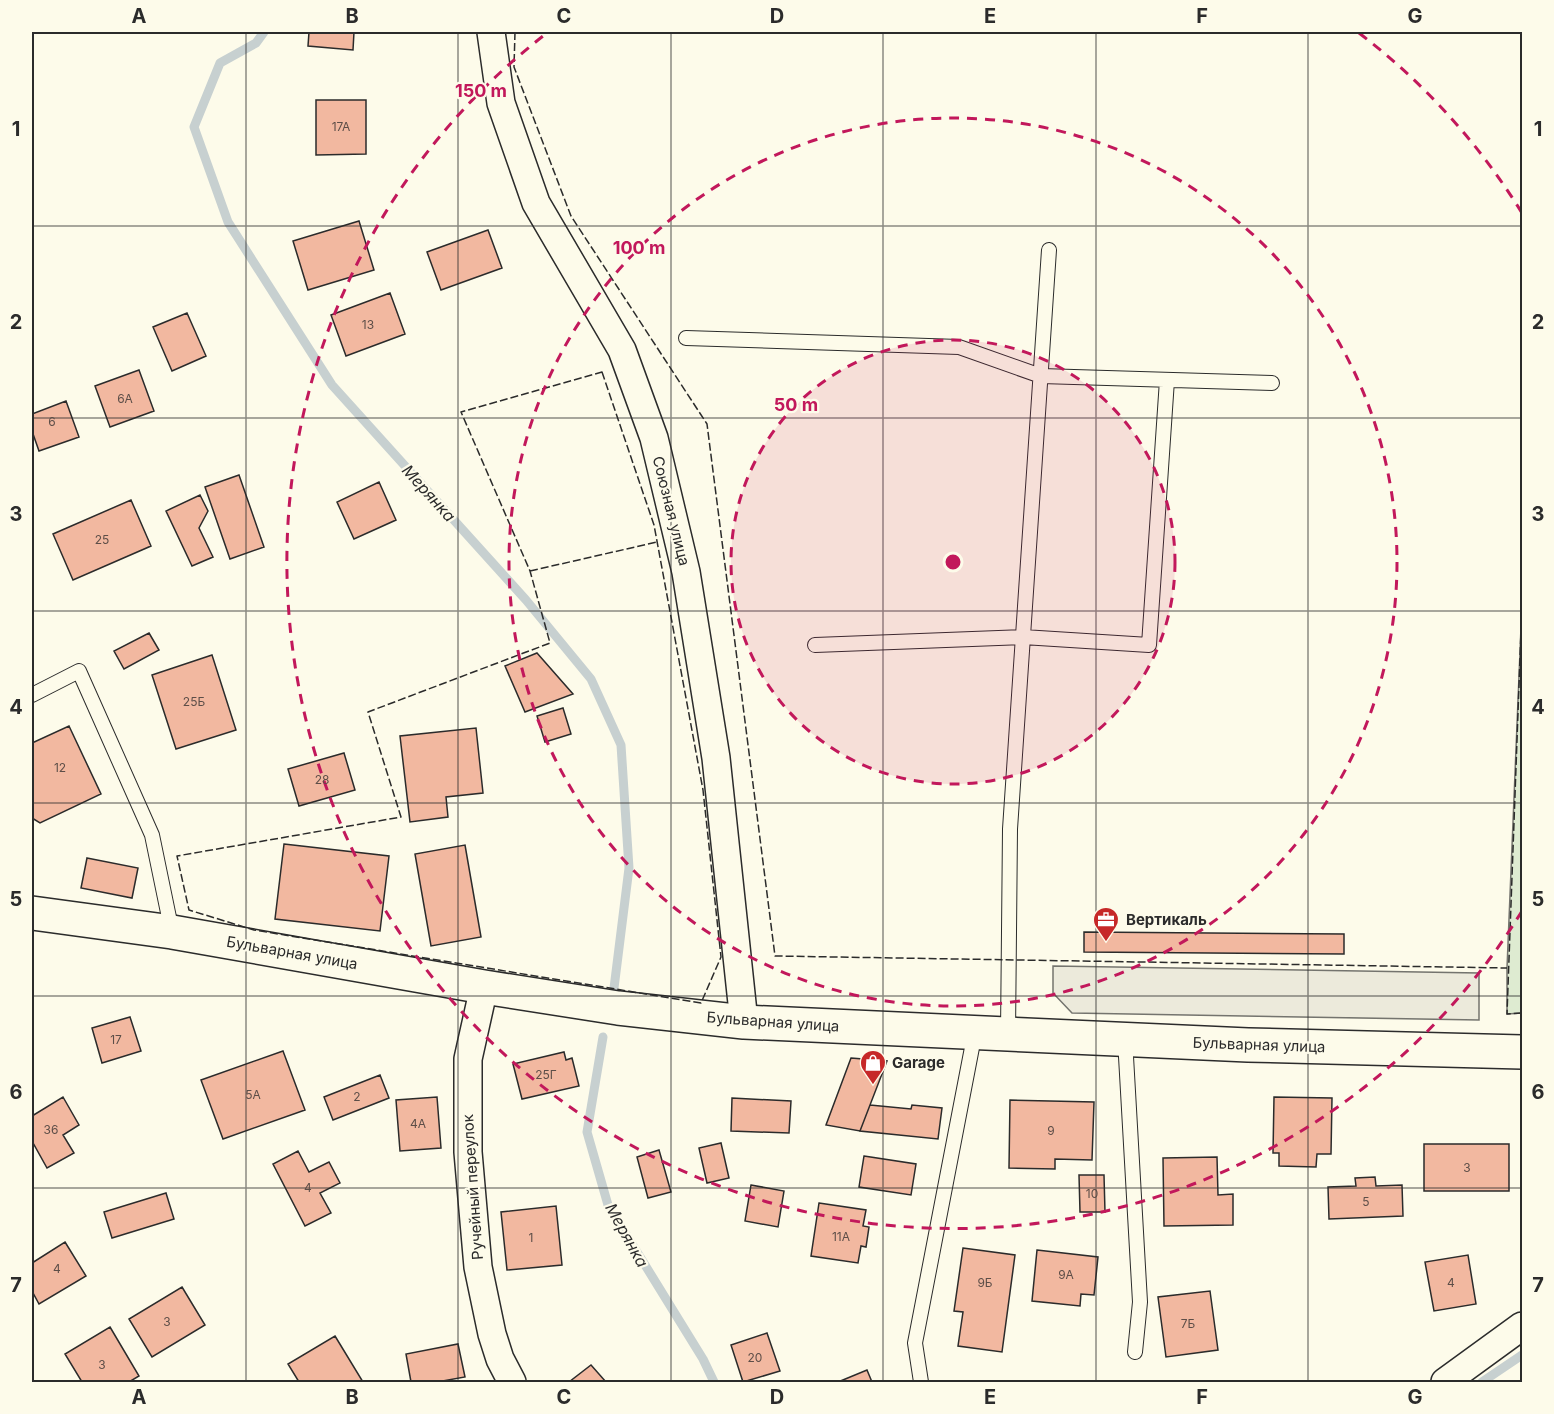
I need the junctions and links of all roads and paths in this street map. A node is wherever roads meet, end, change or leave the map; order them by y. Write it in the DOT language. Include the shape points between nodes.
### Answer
graph roads {
  1 [pos="491,32"];
  2 [pos="1049,250"];
  3 [pos="686,338"];
  4 [pos="1041,376"];
  5 [pos="1167,380"];
  6 [pos="1272,383"];
  7 [pos="1023,637"];
  8 [pos="815,645"];
  9 [pos="32,695"];
  10 [pos="32,913"];
  11 [pos="172,932"];
  12 [pos="484,987"];
  13 [pos="744,1022"];
  14 [pos="975,1032"];
  15 [pos="1008,1034"];
  16 [pos="1125,1039"];
  17 [pos="1522,1052"];
  18 [pos="1522,1326"];
  19 [pos="1135,1352"];
  20 [pos="512,1383"];
  21 [pos="921,1383"];
  22 [pos="1445,1383"];
  1 -- 13 [label="street, Союзная улица" via="501,103 536,203 622,350 654,438 686,572 716,758"];
  2 -- 4 [label="lane"];
  3 -- 4 [label="lane" via="959,347"];
  4 -- 5 [label="lane"];
  4 -- 7 [label="lane"];
  5 -- 6 [label="lane"];
  5 -- 7 [label="lane" via="1149,645"];
  7 -- 8 [label="lane"];
  7 -- 15 [label="lane" via="1010,829"];
  9 -- 11 [label="lane" via="79,671 152,835"];
  10 -- 11 [label="street, Бульварная улица"];
  11 -- 12 [label="street, Бульварная улица"];
  12 -- 13 [label="street, Бульварная улица"];
  12 -- 20 [label="street, Ручейный переулок" via="468,1059 468,1152 478,1267 492,1334"];
  13 -- 14 [label="street, Бульварная улица"];
  14 -- 15 [label="street, Бульварная улица"];
  14 -- 21 [label="lane" via="915,1343"];
  15 -- 16 [label="street, Бульварная улица"];
  16 -- 17 [label="street, Бульварная улица"];
  16 -- 19 [label="lane" via="1140,1302"];
  18 -- 22 [label="street"];
}
